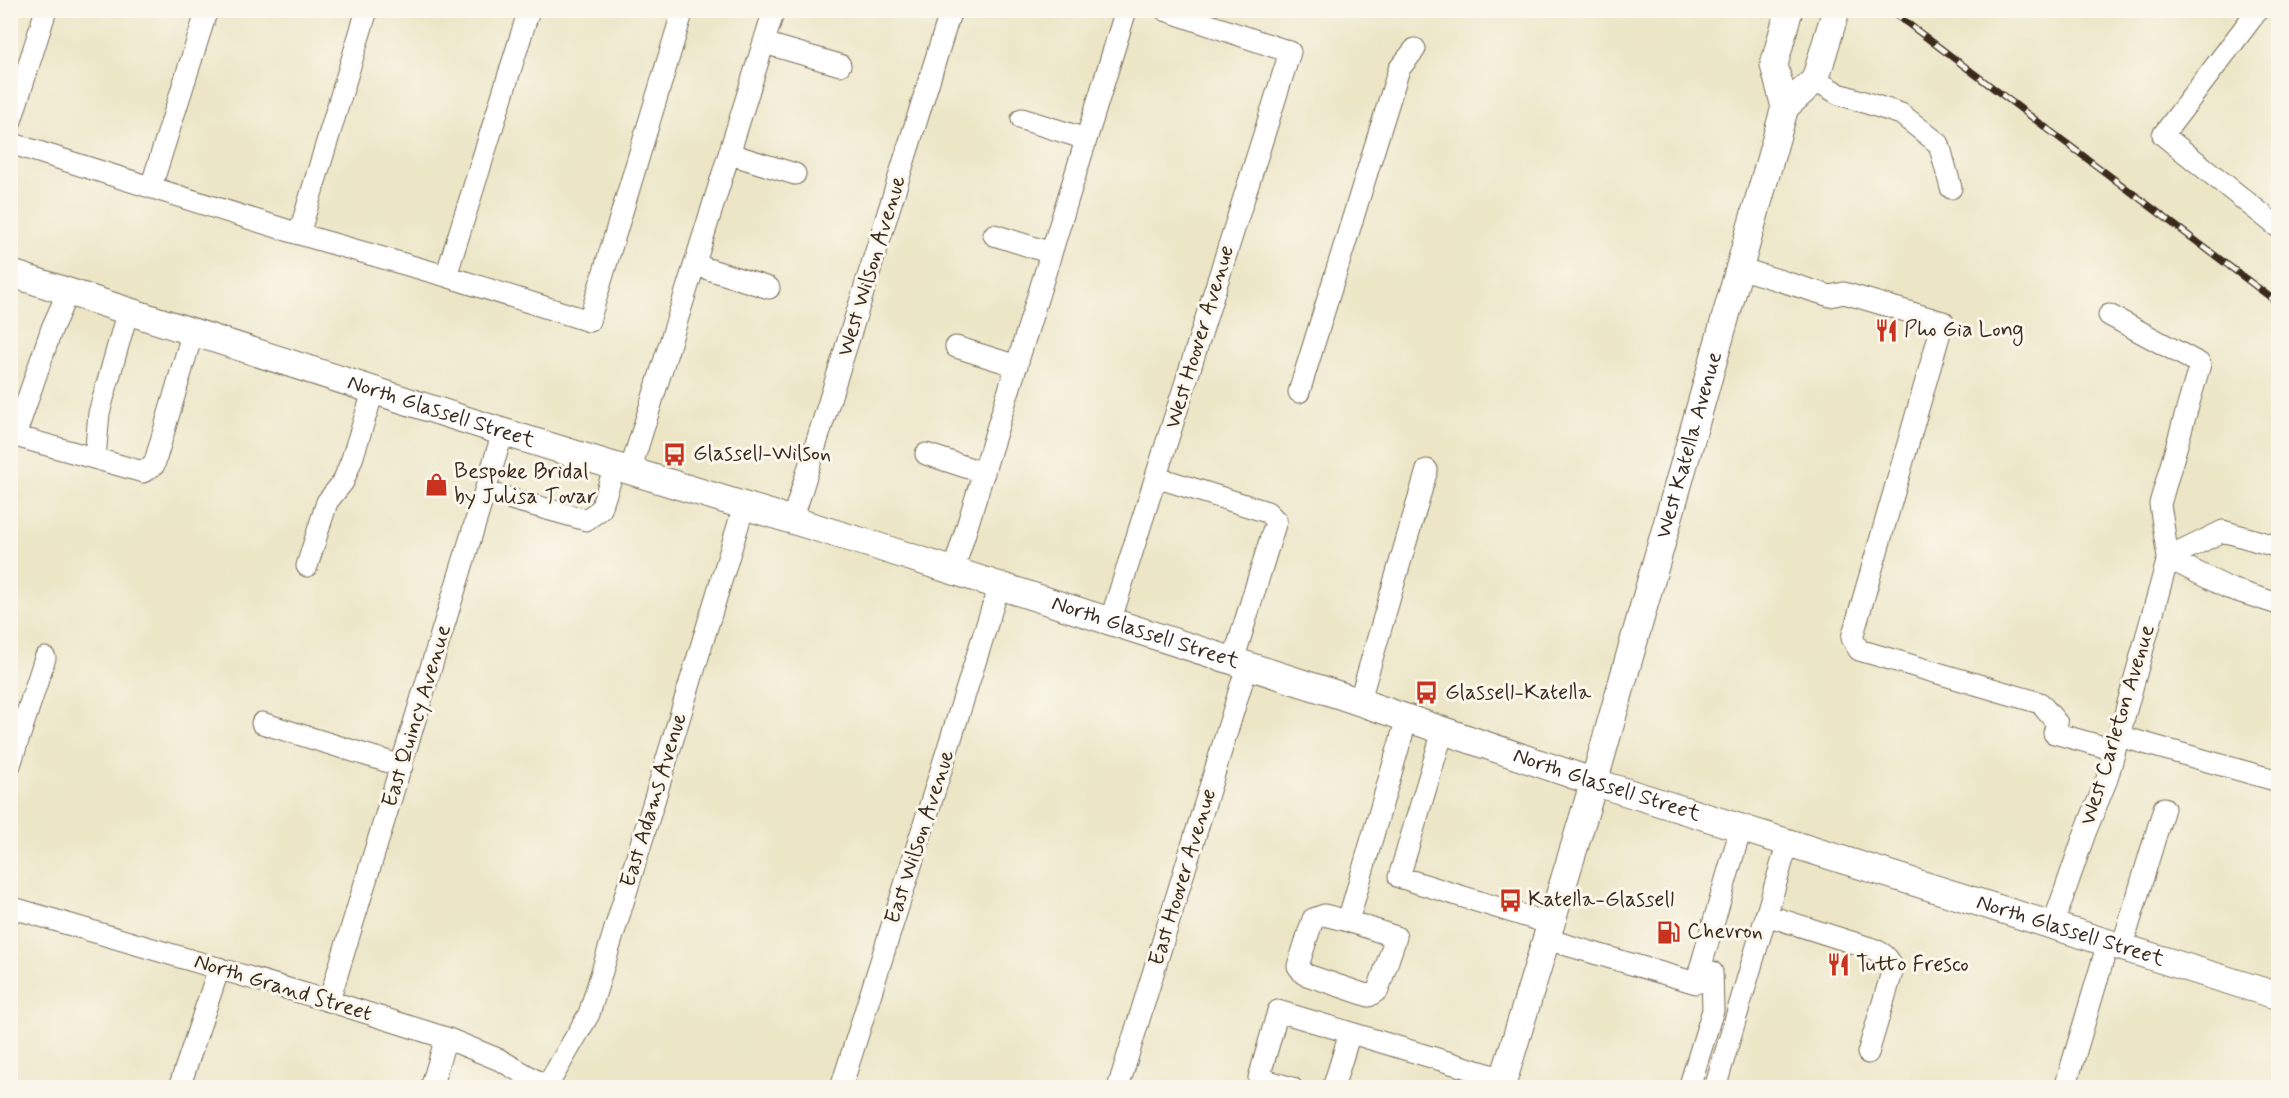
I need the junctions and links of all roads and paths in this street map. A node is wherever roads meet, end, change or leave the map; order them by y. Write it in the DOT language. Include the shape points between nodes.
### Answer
graph roads {
  1 [pos="46,10"];
  2 [pos="207,10"];
  3 [pos="368,10"];
  4 [pos="529,10"];
  5 [pos="683,10"];
  6 [pos="774,10"];
  7 [pos="951,10"];
  8 [pos="1126,10"];
  9 [pos="1165,10"];
  10 [pos="1789,10"];
  11 [pos="1836,10"];
  12 [pos="2258,10"];
  13 [pos="764,43"];
  14 [pos="1415,49"];
  15 [pos="840,65"];
  16 [pos="1815,80"];
  17 [pos="1785,106"];
  18 [pos="1022,119"];
  19 [pos="10,124"];
  20 [pos="1086,139"];
  21 [pos="10,143"];
  22 [pos="730,154"];
  23 [pos="795,174"];
  24 [pos="152,187"];
  25 [pos="1952,188"];
  26 [pos="2278,227"];
  27 [pos="299,234"];
  28 [pos="994,236"];
  29 [pos="1052,253"];
  30 [pos="695,265"];
  31 [pos="1739,268"];
  32 [pos="10,273"];
  33 [pos="446,276"];
  34 [pos="769,288"];
  35 [pos="68,292"];
  36 [pos="128,310"];
  37 [pos="2109,315"];
  38 [pos="193,331"];
  39 [pos="956,347"];
  40 [pos="1017,366"];
  41 [pos="374,389"];
  42 [pos="1299,393"];
  43 [pos="503,432"];
  44 [pos="926,454"];
  45 [pos="95,458"];
  46 [pos="623,468"];
  47 [pos="1426,470"];
  48 [pos="984,473"];
  49 [pos="1156,477"];
  50 [pos="486,492"];
  51 [pos="744,506"];
  52 [pos="792,520"];
  53 [pos="2278,547"];
  54 [pos="2168,558"];
  55 [pos="307,566"];
  56 [pos="952,572"];
  57 [pos="999,586"];
  58 [pos="2278,604"];
  59 [pos="1110,622"];
  60 [pos="45,658"];
  61 [pos="1240,664"];
  62 [pos="1359,703"];
  63 [pos="1407,718"];
  64 [pos="262,723"];
  65 [pos="1443,730"];
  66 [pos="2117,743"];
  67 [pos="10,765"];
  68 [pos="402,766"];
  69 [pos="2278,781"];
  70 [pos="1594,782"];
  71 [pos="2164,808"];
  72 [pos="1741,828"];
  73 [pos="1788,842"];
  74 [pos="10,907"];
  75 [pos="1766,915"];
  76 [pos="1348,921"];
  77 [pos="2053,925"];
  78 [pos="1548,931"];
  79 [pos="2115,945"];
  80 [pos="219,968"];
  81 [pos="1712,972"];
  82 [pos="2278,996"];
  83 [pos="329,1001"];
  84 [pos="1350,1033"];
  85 [pos="446,1038"];
  86 [pos="1868,1053"];
  87 [pos="1502,1083"];
  88 [pos="548,1087"];
  89 [pos="179,1088"];
  90 [pos="431,1088"];
  91 [pos="841,1088"];
  92 [pos="1118,1088"];
  93 [pos="1292,1088"];
  94 [pos="1333,1088"];
  95 [pos="1689,1088"];
  96 [pos="1715,1088"];
  97 [pos="2065,1088"];
  1 -- 19 [label="street"];
  2 -- 24 [label="street"];
  3 -- 27 [label="street"];
  4 -- 33 [label="street"];
  5 -- 33 [label="street" via="589,321"];
  6 -- 13 [label="street"];
  7 -- 52 [label="street, West Wilson Avenue"];
  8 -- 20 [label="street"];
  9 -- 49 [label="street, West Hoover Avenue" via="1290,52"];
  10 -- 17 [label="main road" via="1774,65"];
  11 -- 16 [label="main road"];
  12 -- 26 [label="street" via="2163,135"];
  13 -- 15 [label="street"];
  13 -- 22 [label="street"];
  14 -- 42 [label="street" via="1399,69"];
  16 -- 17 [label="main road"];
  16 -- 25 [label="street" via="1839,94 1901,114 1939,144"];
  17 -- 31 [label="main road, West Katella Avenue"];
  18 -- 20 [label="street"];
  20 -- 29 [label="street"];
  21 -- 24 [label="street"];
  22 -- 23 [label="street"];
  22 -- 30 [label="street"];
  24 -- 27 [label="street"];
  27 -- 33 [label="street"];
  28 -- 29 [label="street"];
  29 -- 40 [label="street"];
  30 -- 34 [label="street"];
  30 -- 46 [label="street"];
  31 -- 66 [label="street" via="1830,296 1844,293 1943,322 1852,638 1859,651 2040,703 2057,723 2054,733"];
  31 -- 70 [label="main road, West Katella Avenue"];
  32 -- 35 [label="main road, North Glassell Street"];
  35 -- 36 [label="main road, North Glassell Street"];
  35 -- 45 [label="street" via="15,436"];
  36 -- 38 [label="main road, North Glassell Street"];
  36 -- 45 [label="street" via="99,413"];
  37 -- 54 [label="street" via="2200,364 2160,504"];
  38 -- 41 [label="main road, North Glassell Street"];
  38 -- 45 [label="street" via="154,465 143,472"];
  39 -- 40 [label="street"];
  40 -- 48 [label="street"];
  41 -- 43 [label="main road, North Glassell Street"];
  41 -- 55 [label="street" via="352,459 343,482 327,502"];
  43 -- 46 [label="main road, North Glassell Street"];
  43 -- 50 [label="street, East Quincy Avenue"];
  44 -- 48 [label="street"];
  46 -- 50 [label="street" via="602,509 586,520"];
  46 -- 51 [label="main road, North Glassell Street"];
  47 -- 62 [label="street"];
  48 -- 56 [label="street"];
  49 -- 59 [label="street, West Hoover Avenue"];
  49 -- 61 [label="street, East Hoover Avenue" via="1267,512 1276,521"];
  50 -- 68 [label="street, East Quincy Avenue"];
  51 -- 52 [label="main road, North Glassell Street"];
  51 -- 88 [label="street, East Adams Avenue" via="589,1014"];
  52 -- 56 [label="main road, North Glassell Street"];
  53 -- 54 [label="street" via="2223,531"];
  54 -- 58 [label="street" via="2228,588"];
  54 -- 66 [label="street, West Carleton Avenue"];
  56 -- 57 [label="main road, North Glassell Street"];
  57 -- 59 [label="main road, North Glassell Street"];
  57 -- 91 [label="street, East Wilson Avenue"];
  59 -- 61 [label="main road, North Glassell Street"];
  60 -- 67 [label="street"];
  61 -- 62 [label="main road, North Glassell Street"];
  61 -- 92 [label="street, East Hoover Avenue"];
  62 -- 63 [label="main road, North Glassell Street"];
  63 -- 65 [label="main road, North Glassell Street"];
  63 -- 76 [label="street"];
  64 -- 68 [label="street"];
  65 -- 70 [label="main road, North Glassell Street"];
  65 -- 78 [label="street" via="1399,877"];
  66 -- 69 [label="street"];
  66 -- 77 [label="street, West Carleton Avenue"];
  68 -- 83 [label="street, East Quincy Avenue"];
  70 -- 72 [label="main road, North Glassell Street"];
  70 -- 78 [label="main road, West Katella Avenue"];
  71 -- 79 [label="street"];
  72 -- 73 [label="main road, North Glassell Street"];
  72 -- 78 [label="street" via="1696,983"];
  73 -- 75 [label="street"];
  73 -- 77 [label="main road, North Glassell Street"];
  74 -- 80 [label="street, North Grand Street"];
  75 -- 86 [label="street" via="1870,948 1891,962 1893,969"];
  75 -- 96 [label="street"];
  76 -- 76 [label="street" via="1324,915 1313,919 1298,966 1304,974 1369,996 1378,990 1396,937"];
  77 -- 79 [label="main road, North Glassell Street"];
  78 -- 87 [label="main road, West Katella Avenue"];
  79 -- 82 [label="main road, North Glassell Street"];
  79 -- 97 [label="street"];
  80 -- 83 [label="street, North Grand Street"];
  80 -- 89 [label="street"];
  81 -- 95 [label="street" via="1713,1010"];
  83 -- 85 [label="street, North Grand Street"];
  84 -- 87 [label="street"];
  84 -- 93 [label="street" via="1278,1011 1259,1078"];
  84 -- 94 [label="street"];
  85 -- 88 [label="street, North Grand Street" via="500,1060"];
  85 -- 90 [label="street"];
}
